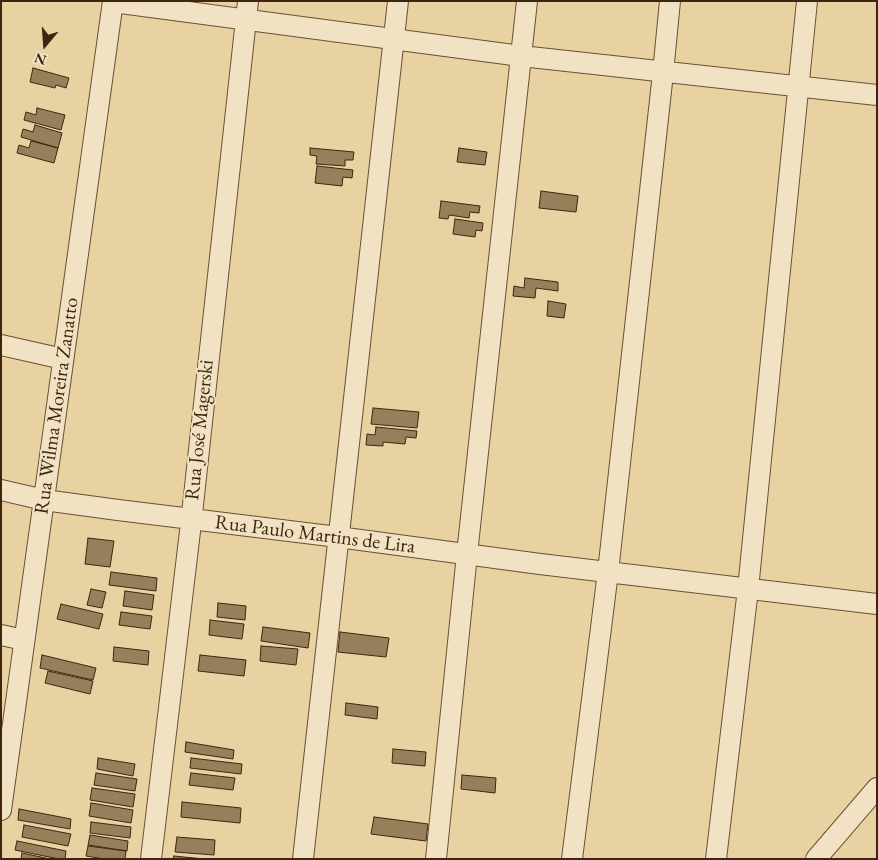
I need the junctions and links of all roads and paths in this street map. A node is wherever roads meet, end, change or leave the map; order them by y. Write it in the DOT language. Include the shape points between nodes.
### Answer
graph roads {
  1 [pos="398,1"];
  2 [pos="527,1"];
  3 [pos="670,1"];
  4 [pos="806,1"];
  5 [pos="113,2"];
  6 [pos="247,11"];
  7 [pos="394,39"];
  8 [pos="521,56"];
  9 [pos="663,73"];
  10 [pos="797,86"];
  11 [pos="877,95"];
  12 [pos="1,345"];
  13 [pos="63,358"];
  14 [pos="1,490"];
  15 [pos="44,500"];
  16 [pos="190,519"];
  17 [pos="338,537"];
  18 [pos="467,554"];
  19 [pos="608,572"];
  20 [pos="748,589"];
  21 [pos="877,604"];
  22 [pos="1,635"];
  23 [pos="24,640"];
  24 [pos="4,776"];
  25 [pos="877,788"];
  26 [pos="1,810"];
  27 [pos="151,859"];
  28 [pos="303,859"];
  29 [pos="436,859"];
  30 [pos="572,859"];
  31 [pos="716,859"];
  32 [pos="816,859"];
  1 -- 7 [label="street"];
  2 -- 8 [label="street"];
  3 -- 9 [label="street"];
  4 -- 10 [label="street"];
  5 -- 6 [label="street"];
  5 -- 13 [label="street, Rua Wilma Moreira Zanatto"];
  6 -- 7 [label="street"];
  6 -- 16 [label="street, Rua José Magerski"];
  7 -- 8 [label="street"];
  7 -- 17 [label="street"];
  8 -- 9 [label="street"];
  8 -- 18 [label="street"];
  9 -- 10 [label="street"];
  9 -- 19 [label="street"];
  10 -- 11 [label="street"];
  10 -- 20 [label="street"];
  12 -- 13 [label="street"];
  13 -- 15 [label="street, Rua Wilma Moreira Zanatto"];
  14 -- 15 [label="street, Rua Paulo Martins de Lira"];
  15 -- 16 [label="street, Rua Paulo Martins de Lira"];
  15 -- 23 [label="street, Rua Wilma Moreira Zanatto"];
  16 -- 17 [label="street, Rua Paulo Martins de Lira"];
  16 -- 27 [label="street, Rua José Magerski"];
  17 -- 18 [label="street, Rua Paulo Martins de Lira"];
  17 -- 28 [label="street"];
  18 -- 19 [label="street, Rua Paulo Martins de Lira"];
  18 -- 29 [label="street"];
  19 -- 20 [label="street, Rua Paulo Martins de Lira"];
  19 -- 30 [label="street"];
  20 -- 21 [label="street, Rua Paulo Martins de Lira"];
  20 -- 31 [label="street"];
  22 -- 23 [label="street"];
  23 -- 24 [label="street, Rua Wilma Moreira Zanatto"];
  24 -- 26 [label="street, Rua Wilma Moreira Zanatto"];
  25 -- 32 [label="street"];
}
